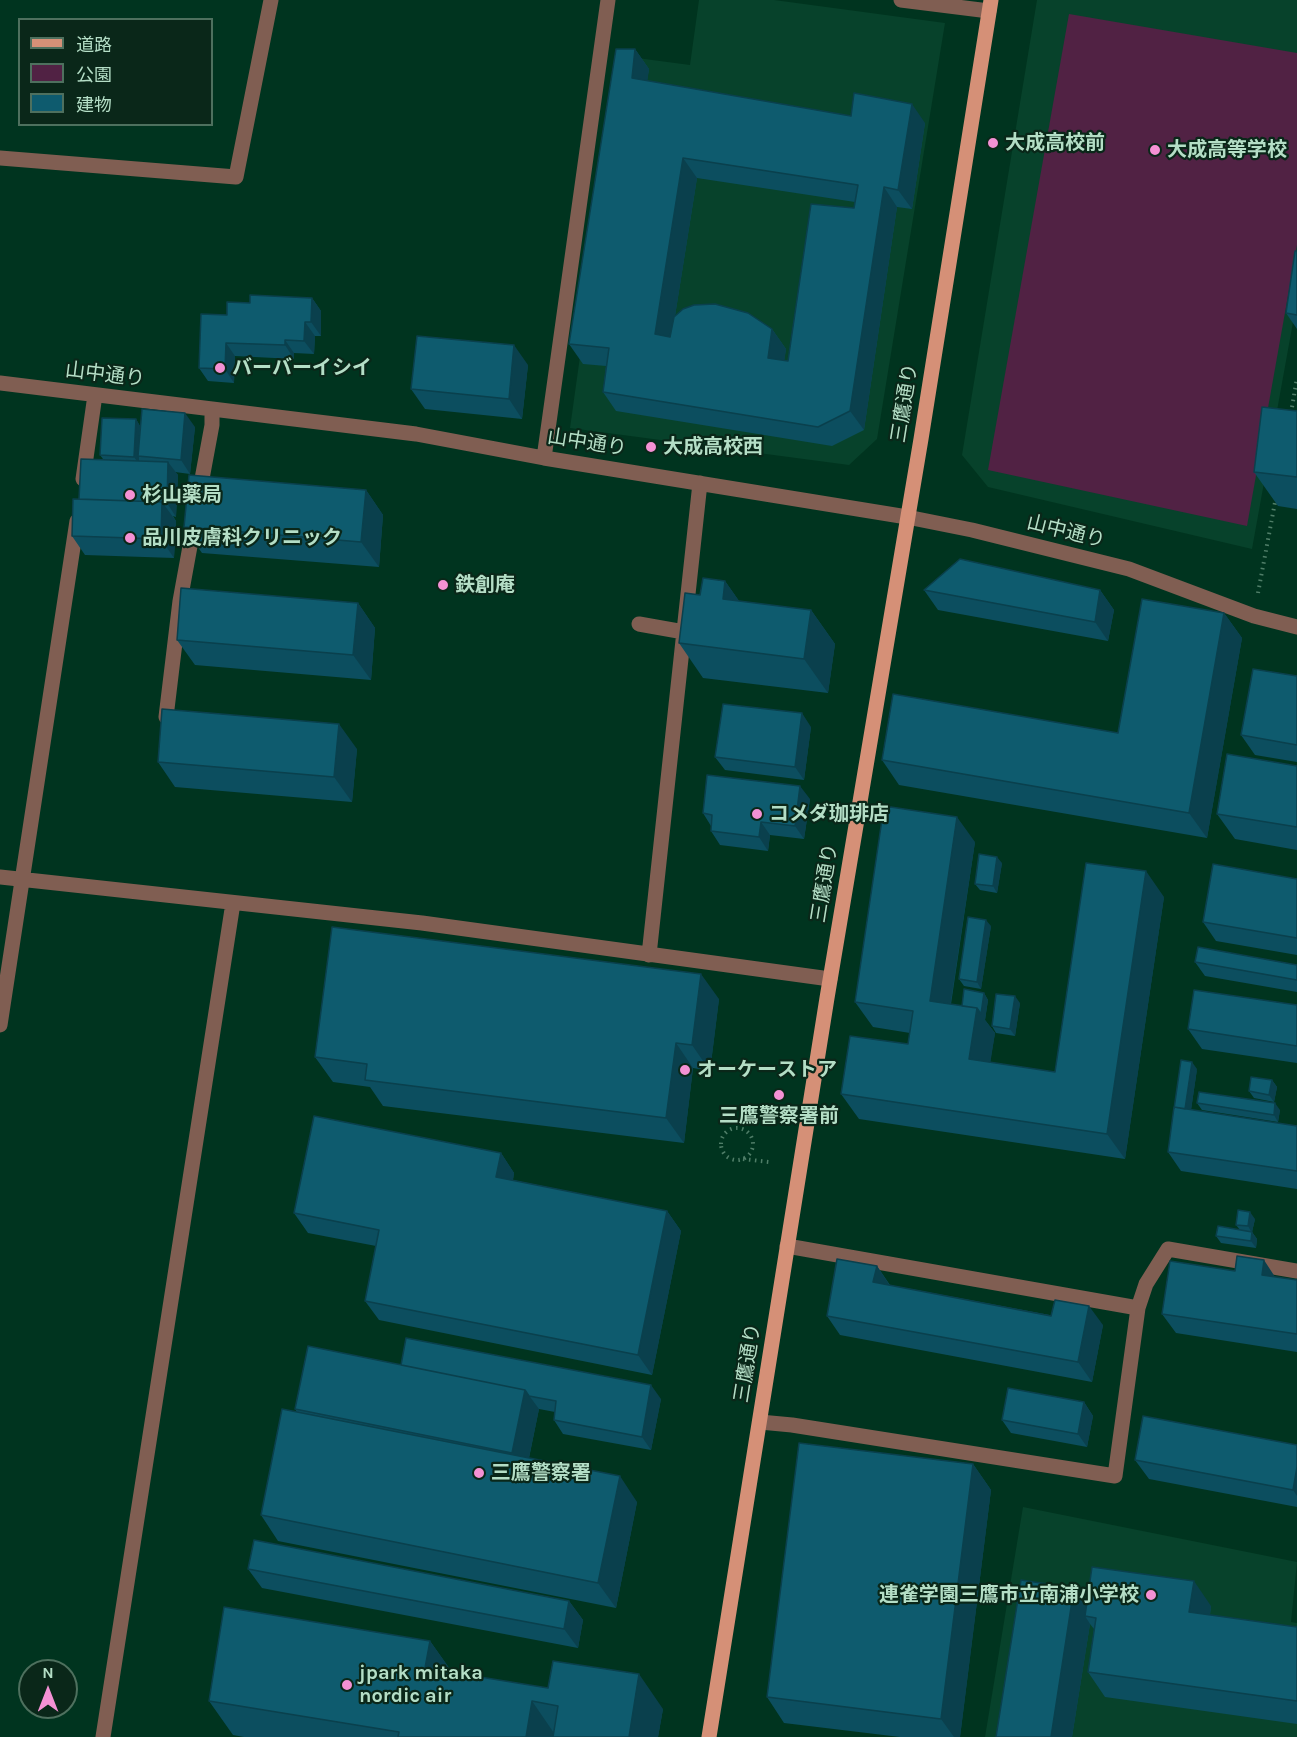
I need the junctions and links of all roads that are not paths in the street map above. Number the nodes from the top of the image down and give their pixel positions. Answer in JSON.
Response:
{"nodes":[{"id":1,"x":271,"y":0,"type":"edge"},
{"id":2,"x":608,"y":0,"type":"edge"},
{"id":3,"x":901,"y":0,"type":"edge"},
{"id":4,"x":990,"y":6,"type":"edge"},
{"id":5,"x":0,"y":158,"type":"edge"},
{"id":6,"x":0,"y":383,"type":"edge"},
{"id":7,"x":95,"y":395,"type":"junction"},
{"id":8,"x":212,"y":410,"type":"junction"},
{"id":9,"x":544,"y":458,"type":"junction"},
{"id":10,"x":700,"y":483,"type":"junction"},
{"id":11,"x":907,"y":517,"type":"junction"},
{"id":12,"x":180,"y":601,"type":"junction"},
{"id":13,"x":199,"y":603,"type":"edge"},
{"id":14,"x":639,"y":624,"type":"dead end"},
{"id":15,"x":1297,"y":627,"type":"edge"},
{"id":16,"x":684,"y":632,"type":"junction"},
{"id":17,"x":188,"y":720,"type":"edge"},
{"id":18,"x":0,"y":877,"type":"edge"},
{"id":19,"x":22,"y":880,"type":"junction"},
{"id":20,"x":233,"y":903,"type":"junction"},
{"id":21,"x":649,"y":955,"type":"junction"},
{"id":22,"x":830,"y":979,"type":"junction"},
{"id":23,"x":0,"y":1025,"type":"edge"},
{"id":24,"x":787,"y":1246,"type":"junction"},
{"id":25,"x":1297,"y":1271,"type":"edge"},
{"id":26,"x":1138,"y":1308,"type":"junction"},
{"id":27,"x":760,"y":1422,"type":"junction"},
{"id":28,"x":102,"y":1737,"type":"edge"},
{"id":29,"x":709,"y":1737,"type":"edge"}],
"edges":[{"from":1,"to":5,"type":"street"},
{"from":2,"to":9,"type":"street"},
{"from":3,"to":4,"type":"street"},
{"from":4,"to":11,"type":"main road","name":"三鷹通り"},
{"from":6,"to":7,"type":"street","name":"山中通り"},
{"from":7,"to":8,"type":"street","name":"山中通り"},
{"from":7,"to":19,"type":"street"},
{"from":8,"to":9,"type":"street","name":"山中通り"},
{"from":8,"to":12,"type":"street"},
{"from":9,"to":10,"type":"street","name":"山中通り"},
{"from":10,"to":11,"type":"street","name":"山中通り"},
{"from":10,"to":16,"type":"street"},
{"from":11,"to":15,"type":"street","name":"山中通り"},
{"from":11,"to":22,"type":"main road","name":"三鷹通り"},
{"from":12,"to":13,"type":"street"},
{"from":12,"to":17,"type":"street"},
{"from":14,"to":16,"type":"street"},
{"from":16,"to":21,"type":"street"},
{"from":18,"to":19,"type":"street"},
{"from":19,"to":20,"type":"street"},
{"from":19,"to":23,"type":"street"},
{"from":20,"to":21,"type":"street"},
{"from":20,"to":28,"type":"street"},
{"from":21,"to":22,"type":"street"},
{"from":22,"to":24,"type":"main road","name":"三鷹通り"},
{"from":24,"to":26,"type":"street"},
{"from":24,"to":27,"type":"main road","name":"三鷹通り"},
{"from":25,"to":26,"type":"street"},
{"from":26,"to":27,"type":"street"},
{"from":27,"to":29,"type":"main road","name":"三鷹通り"}]}
